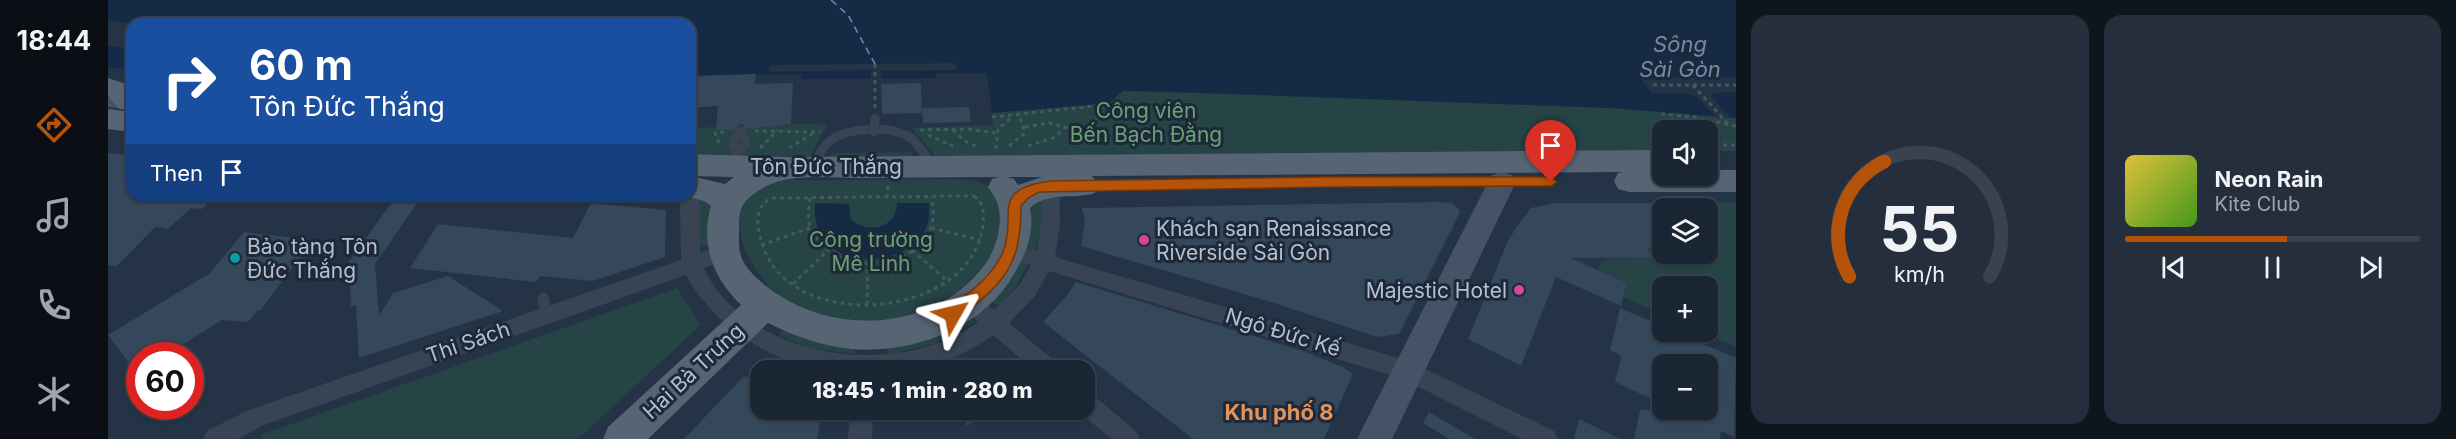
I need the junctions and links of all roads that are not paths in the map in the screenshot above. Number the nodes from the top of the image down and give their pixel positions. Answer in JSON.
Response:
{"nodes":[{"id":1,"x":875,"y":119,"type":"road end"},
{"id":2,"x":742,"y":131,"type":"road end"},
{"id":3,"x":874,"y":132,"type":"junction"},
{"id":4,"x":742,"y":157,"type":"junction"},
{"id":5,"x":958,"y":157,"type":"junction"},
{"id":6,"x":1736,"y":160,"type":"edge"},
{"id":7,"x":796,"y":161,"type":"junction"},
{"id":8,"x":1652,"y":161,"type":"edge"},
{"id":9,"x":1718,"y":161,"type":"edge"},
{"id":10,"x":696,"y":164,"type":"edge"},
{"id":11,"x":1736,"y":181,"type":"edge"},
{"id":12,"x":1502,"y":182,"type":"junction"},
{"id":13,"x":1050,"y":186,"type":"junction"},
{"id":14,"x":696,"y":188,"type":"edge"},
{"id":15,"x":689,"y":201,"type":"edge"},
{"id":16,"x":726,"y":201,"type":"junction"},
{"id":17,"x":1014,"y":205,"type":"junction"},
{"id":18,"x":995,"y":245,"type":"junction"},
{"id":19,"x":724,"y":253,"type":"junction"},
{"id":20,"x":1044,"y":261,"type":"junction"},
{"id":21,"x":692,"y":264,"type":"junction"},
{"id":22,"x":959,"y":292,"type":"junction"},
{"id":23,"x":766,"y":304,"type":"junction"},
{"id":24,"x":996,"y":324,"type":"junction"},
{"id":25,"x":865,"y":344,"type":"edge"},
{"id":26,"x":1037,"y":360,"type":"edge"},
{"id":27,"x":1409,"y":371,"type":"junction"},
{"id":28,"x":1095,"y":410,"type":"edge"},
{"id":29,"x":861,"y":420,"type":"edge"},
{"id":30,"x":215,"y":439,"type":"edge"},
{"id":31,"x":622,"y":439,"type":"edge"},
{"id":32,"x":860,"y":439,"type":"edge"},
{"id":33,"x":1128,"y":439,"type":"edge"},
{"id":34,"x":1374,"y":439,"type":"edge"},
{"id":35,"x":1546,"y":439,"type":"edge"}],
"edges":[{"from":1,"to":3,"type":"lane"},
{"from":2,"to":4,"type":"lane"},
{"from":3,"to":5,"type":"lane"},
{"from":3,"to":7,"type":"lane"},
{"from":4,"to":7,"type":"main road","name":"Tôn Đức Thắng"},
{"from":4,"to":10,"type":"main road","name":"Tôn Đức Thắng"},
{"from":5,"to":7,"type":"main road","name":"Tôn Đức Thắng"},
{"from":5,"to":8,"type":"main road","name":"Tôn Đức Thắng"},
{"from":5,"to":17,"type":"main road"},
{"from":6,"to":9,"type":"main road"},
{"from":7,"to":16,"type":"main road"},
{"from":11,"to":12,"type":"main road"},
{"from":12,"to":13,"type":"main road"},
{"from":12,"to":27,"type":"street"},
{"from":13,"to":17,"type":"main road"},
{"from":13,"to":20,"type":"street"},
{"from":14,"to":16,"type":"main road"},
{"from":15,"to":21,"type":"street"},
{"from":16,"to":19,"type":"main road"},
{"from":17,"to":18,"type":"main road"},
{"from":18,"to":20,"type":"street","name":"Ngô Ðức Kế"},
{"from":18,"to":22,"type":"main road"},
{"from":19,"to":21,"type":"street","name":"Thi Sách"},
{"from":19,"to":23,"type":"main road"},
{"from":20,"to":24,"type":"street"},
{"from":20,"to":27,"type":"street","name":"Ngô Ðức Kế"},
{"from":21,"to":23,"type":"street"},
{"from":21,"to":30,"type":"street","name":"Thi Sách"},
{"from":22,"to":24,"type":"street"},
{"from":22,"to":25,"type":"main road"},
{"from":23,"to":25,"type":"main road"},
{"from":23,"to":31,"type":"main road","name":"Hai Bà Trưng"},
{"from":24,"to":25,"type":"street"},
{"from":24,"to":26,"type":"street"},
{"from":27,"to":34,"type":"street"},
{"from":27,"to":35,"type":"street","name":"Ngô Ðức Kế"},
{"from":28,"to":33,"type":"street"},
{"from":29,"to":32,"type":"street"}]}
